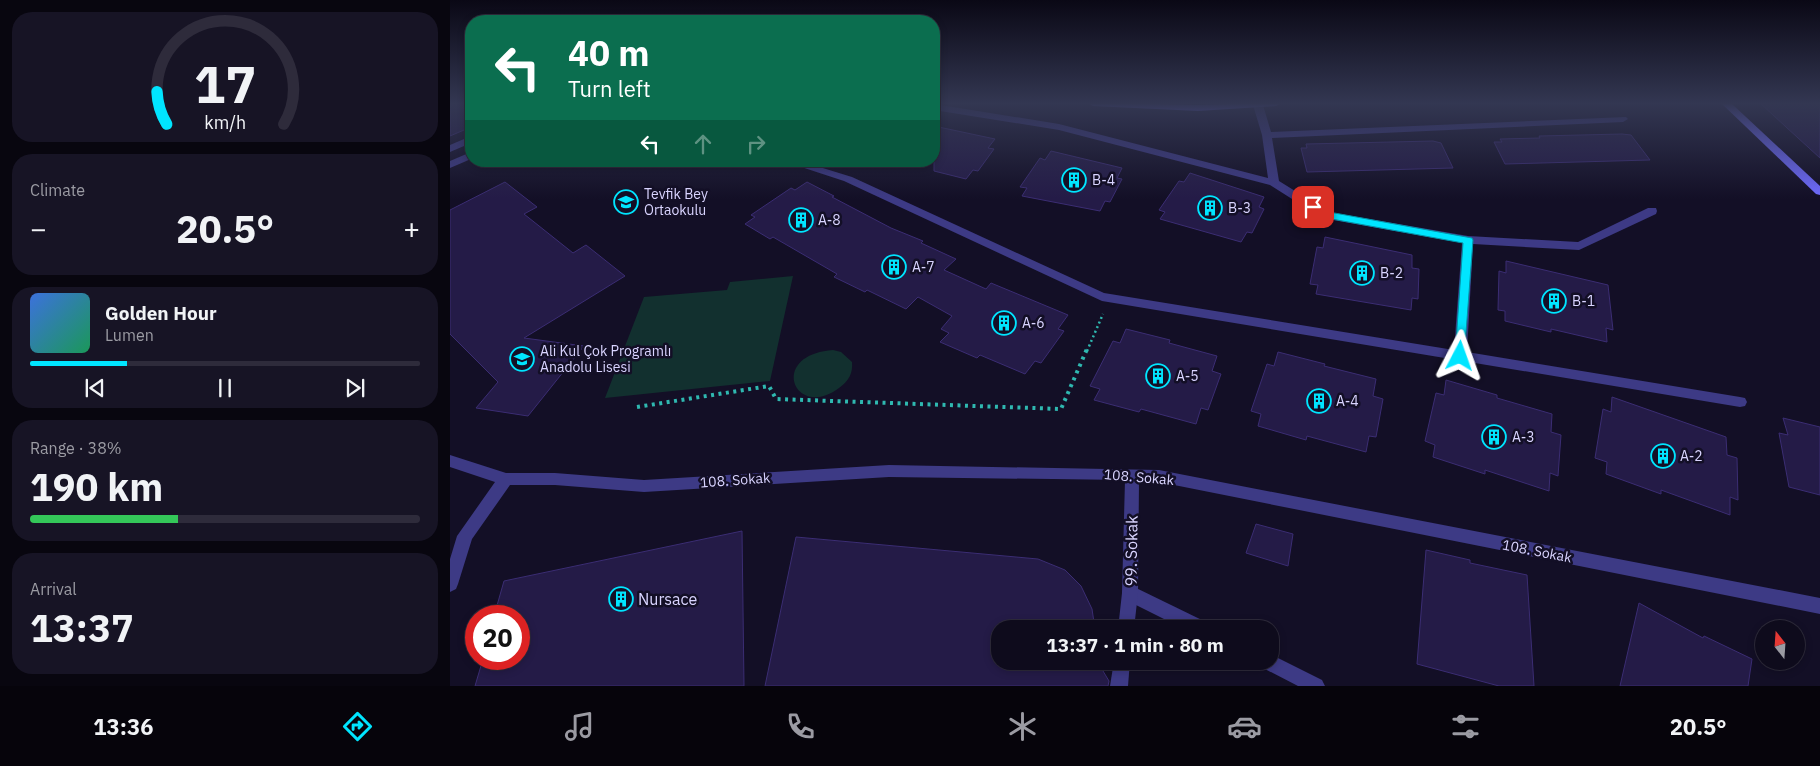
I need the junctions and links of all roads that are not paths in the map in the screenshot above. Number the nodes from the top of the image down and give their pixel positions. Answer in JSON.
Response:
{"nodes":[{"id":1,"x":1090,"y":135,"type":"edge"},
{"id":2,"x":1267,"y":135,"type":"edge"},
{"id":3,"x":1760,"y":135,"type":"edge"},
{"id":4,"x":465,"y":143,"type":"edge"},
{"id":5,"x":450,"y":149,"type":"edge"},
{"id":6,"x":465,"y":158,"type":"edge"},
{"id":7,"x":450,"y":165,"type":"edge"},
{"id":8,"x":808,"y":167,"type":"edge"},
{"id":9,"x":1274,"y":183,"type":"junction"},
{"id":10,"x":1820,"y":192,"type":"edge"},
{"id":11,"x":1652,"y":211,"type":"dead end"},
{"id":12,"x":1468,"y":240,"type":"junction"},
{"id":13,"x":1460,"y":356,"type":"junction"},
{"id":14,"x":1740,"y":402,"type":"dead end"},
{"id":15,"x":450,"y":460,"type":"edge"},
{"id":16,"x":1132,"y":474,"type":"junction"},
{"id":17,"x":506,"y":480,"type":"junction"},
{"id":18,"x":450,"y":584,"type":"edge"},
{"id":19,"x":1130,"y":593,"type":"junction"},
{"id":20,"x":1820,"y":606,"type":"edge"},
{"id":21,"x":1127,"y":620,"type":"edge"},
{"id":22,"x":1184,"y":620,"type":"edge"},
{"id":23,"x":1279,"y":667,"type":"edge"},
{"id":24,"x":1121,"y":670,"type":"edge"},
{"id":25,"x":1119,"y":686,"type":"edge"},
{"id":26,"x":1316,"y":686,"type":"edge"}],
"edges":[{"from":1,"to":9,"type":"street"},
{"from":2,"to":9,"type":"street"},
{"from":3,"to":10,"type":"street"},
{"from":4,"to":5,"type":"street"},
{"from":6,"to":7,"type":"street"},
{"from":8,"to":13,"type":"street"},
{"from":9,"to":12,"type":"street"},
{"from":11,"to":12,"type":"street"},
{"from":12,"to":13,"type":"street"},
{"from":13,"to":14,"type":"street"},
{"from":15,"to":17,"type":"street","name":"108. Sokak"},
{"from":16,"to":17,"type":"street","name":"108. Sokak"},
{"from":16,"to":19,"type":"street","name":"99. Sokak"},
{"from":16,"to":20,"type":"street","name":"108. Sokak"},
{"from":17,"to":18,"type":"street"},
{"from":19,"to":21,"type":"street","name":"99. Sokak"},
{"from":19,"to":22,"type":"street"},
{"from":23,"to":26,"type":"street"},
{"from":24,"to":25,"type":"street"}]}
